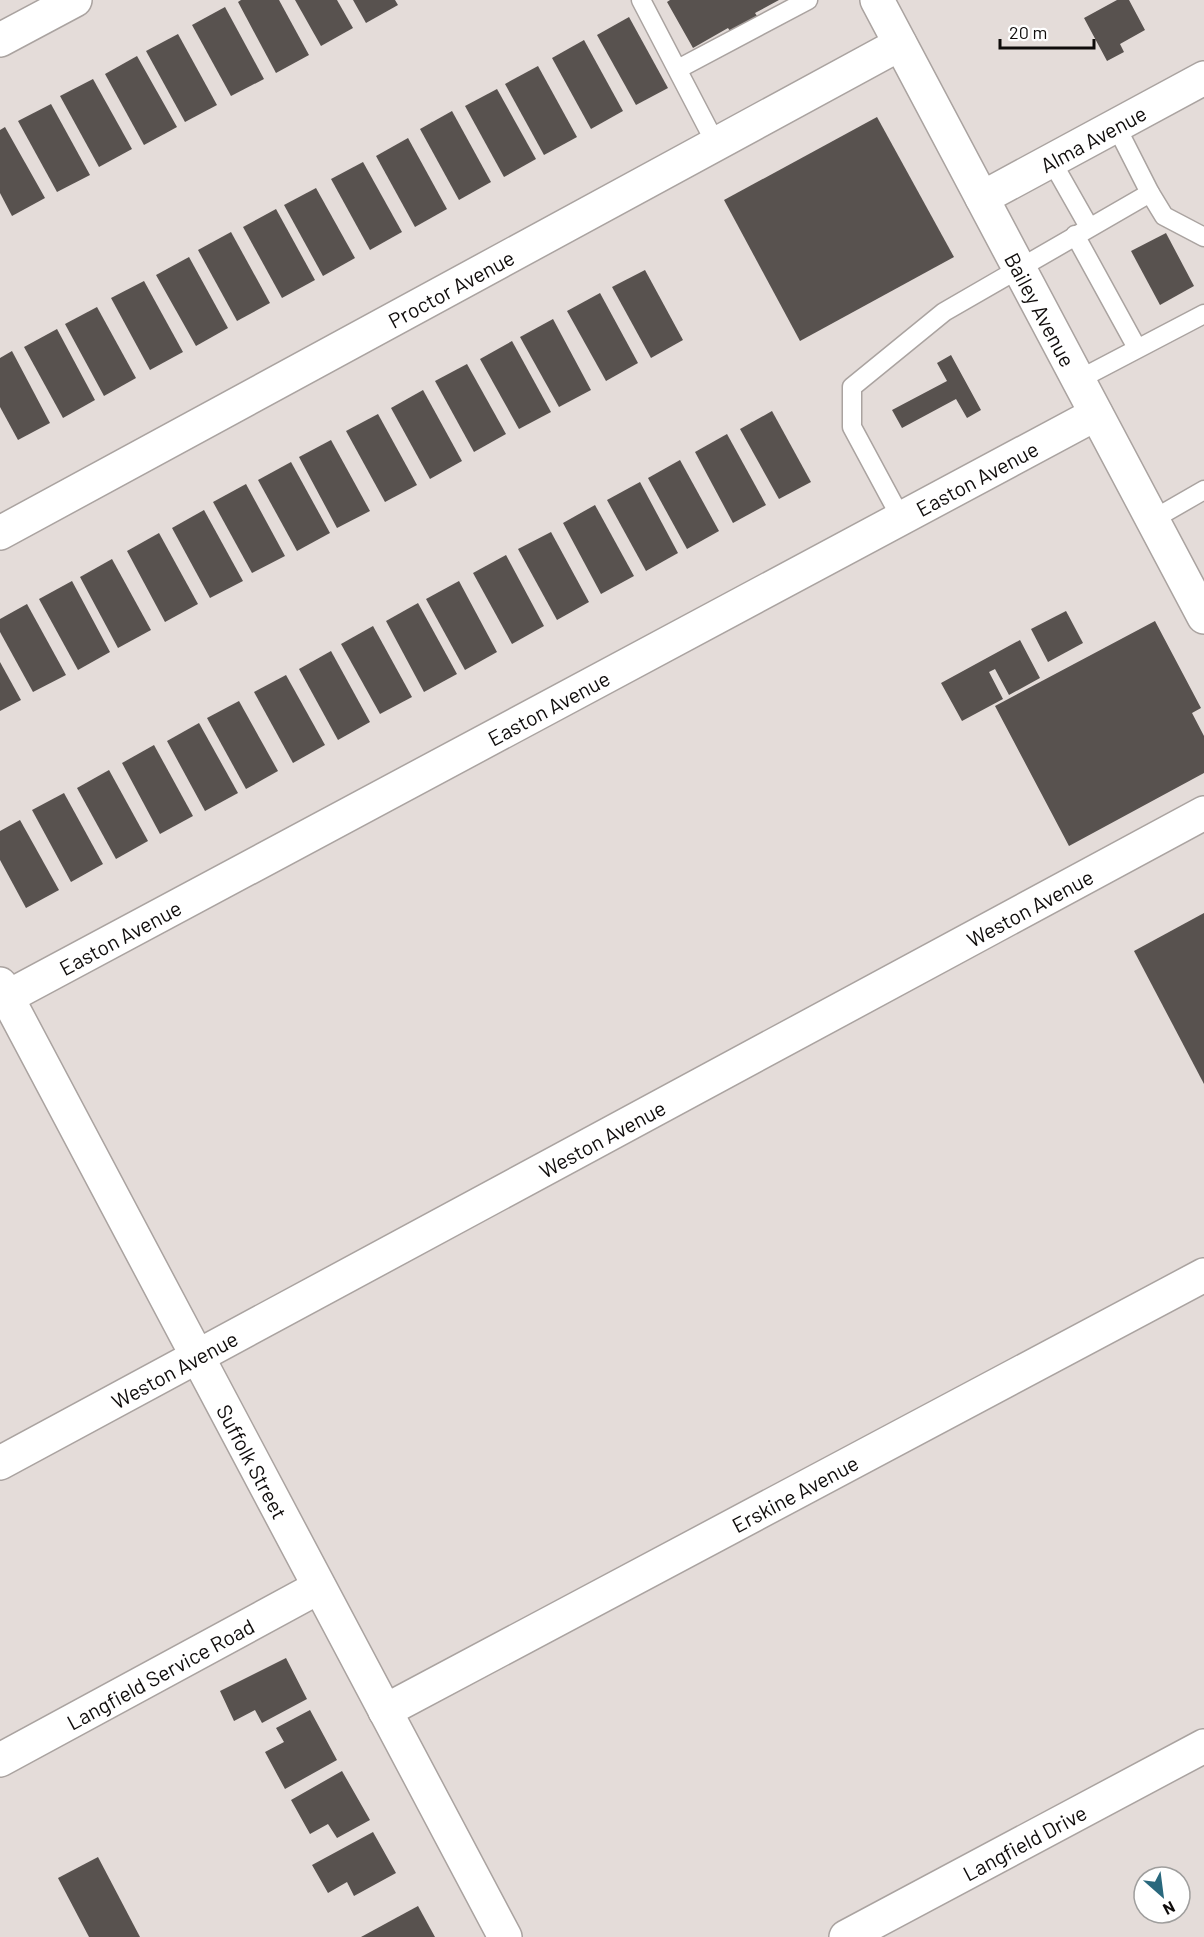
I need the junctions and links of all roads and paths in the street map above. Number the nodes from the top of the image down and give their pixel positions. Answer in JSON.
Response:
{"nodes":[{"id":1,"x":75,"y":0,"type":"edge"},
{"id":2,"x":641,"y":0,"type":"edge"},
{"id":3,"x":808,"y":0,"type":"edge"},
{"id":4,"x":878,"y":0,"type":"edge"},
{"id":5,"x":0,"y":40,"type":"edge"},
{"id":6,"x":900,"y":44,"type":"junction"},
{"id":7,"x":678,"y":69,"type":"junction"},
{"id":8,"x":1204,"y":78,"type":"edge"},
{"id":9,"x":1116,"y":126,"type":"junction"},
{"id":10,"x":716,"y":144,"type":"junction"},
{"id":11,"x":1052,"y":160,"type":"junction"},
{"id":12,"x":1150,"y":193,"type":"junction"},
{"id":13,"x":982,"y":198,"type":"junction"},
{"id":14,"x":1082,"y":231,"type":"junction"},
{"id":15,"x":1204,"y":237,"type":"edge"},
{"id":16,"x":1019,"y":268,"type":"junction"},
{"id":17,"x":1204,"y":314,"type":"edge"},
{"id":18,"x":1137,"y":348,"type":"junction"},
{"id":19,"x":1078,"y":380,"type":"junction"},
{"id":20,"x":1096,"y":414,"type":"junction"},
{"id":21,"x":1204,"y":490,"type":"edge"},
{"id":22,"x":901,"y":518,"type":"junction"},
{"id":23,"x":1152,"y":520,"type":"junction"},
{"id":24,"x":0,"y":533,"type":"edge"},
{"id":25,"x":1200,"y":600,"type":"edge"},
{"id":26,"x":1204,"y":813,"type":"edge"},
{"id":27,"x":2,"y":994,"type":"edge"},
{"id":28,"x":1204,"y":1275,"type":"edge"},
{"id":29,"x":197,"y":1358,"type":"junction"},
{"id":30,"x":0,"y":1463,"type":"edge"},
{"id":31,"x":319,"y":1587,"type":"junction"},
{"id":32,"x":385,"y":1711,"type":"junction"},
{"id":33,"x":1204,"y":1746,"type":"edge"},
{"id":34,"x":0,"y":1760,"type":"edge"},
{"id":35,"x":505,"y":1937,"type":"edge"},
{"id":36,"x":846,"y":1937,"type":"edge"}],
"edges":[{"from":1,"to":5,"type":"street"},
{"from":2,"to":7,"type":"lane"},
{"from":3,"to":7,"type":"lane"},
{"from":4,"to":6,"type":"street","name":"Bailey Avenue"},
{"from":6,"to":10,"type":"street","name":"Proctor Avenue"},
{"from":6,"to":13,"type":"street","name":"Bailey Avenue"},
{"from":7,"to":10,"type":"lane"},
{"from":8,"to":9,"type":"street","name":"Alma Avenue"},
{"from":9,"to":11,"type":"street","name":"Alma Avenue"},
{"from":9,"to":12,"type":"lane"},
{"from":10,"to":24,"type":"street","name":"Proctor Avenue"},
{"from":11,"to":13,"type":"street","name":"Alma Avenue"},
{"from":11,"to":14,"type":"lane"},
{"from":12,"to":14,"type":"lane"},
{"from":12,"to":15,"type":"lane"},
{"from":13,"to":16,"type":"street","name":"Bailey Avenue"},
{"from":14,"to":16,"type":"lane"},
{"from":14,"to":18,"type":"lane"},
{"from":16,"to":19,"type":"street","name":"Bailey Avenue"},
{"from":16,"to":22,"type":"lane"},
{"from":17,"to":18,"type":"lane"},
{"from":18,"to":19,"type":"lane"},
{"from":19,"to":20,"type":"street","name":"Bailey Avenue"},
{"from":20,"to":22,"type":"street","name":"Easton Avenue"},
{"from":20,"to":23,"type":"street","name":"Bailey Avenue"},
{"from":21,"to":23,"type":"lane"},
{"from":22,"to":27,"type":"street","name":"Easton Avenue"},
{"from":23,"to":25,"type":"street","name":"Bailey Avenue"},
{"from":26,"to":29,"type":"street","name":"Weston Avenue"},
{"from":27,"to":29,"type":"street","name":"Suffolk Street"},
{"from":28,"to":32,"type":"street","name":"Erskine Avenue"},
{"from":29,"to":30,"type":"street","name":"Weston Avenue"},
{"from":29,"to":31,"type":"street","name":"Suffolk Street"},
{"from":31,"to":32,"type":"street","name":"Suffolk Street"},
{"from":31,"to":34,"type":"street","name":"Langfield Service Road"},
{"from":32,"to":35,"type":"street","name":"Suffolk Street"},
{"from":33,"to":36,"type":"street","name":"Langfield Drive"}]}
